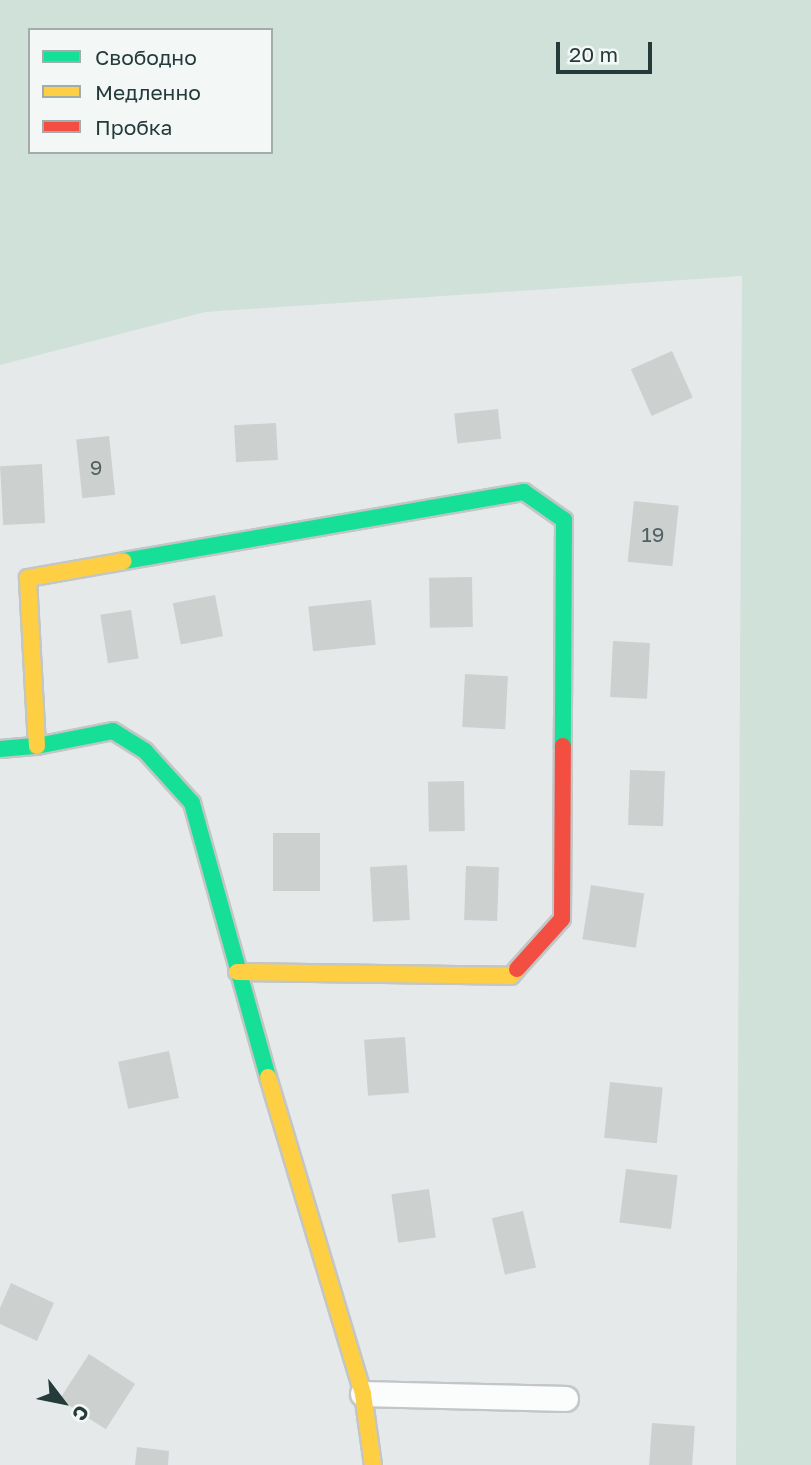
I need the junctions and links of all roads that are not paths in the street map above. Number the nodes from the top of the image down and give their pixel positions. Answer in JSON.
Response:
{"nodes":[{"id":1,"x":37,"y":747,"type":"junction"},
{"id":2,"x":0,"y":749,"type":"edge"},
{"id":3,"x":237,"y":972,"type":"junction"},
{"id":4,"x":363,"y":1394,"type":"junction"},
{"id":5,"x":566,"y":1399,"type":"dead end"},
{"id":6,"x":373,"y":1465,"type":"edge"}],
"edges":[{"from":1,"to":2,"type":"street"},
{"from":1,"to":3,"type":"street"},
{"from":1,"to":3,"type":"street"},
{"from":3,"to":4,"type":"street"},
{"from":4,"to":5,"type":"street"},
{"from":4,"to":6,"type":"street"}]}
